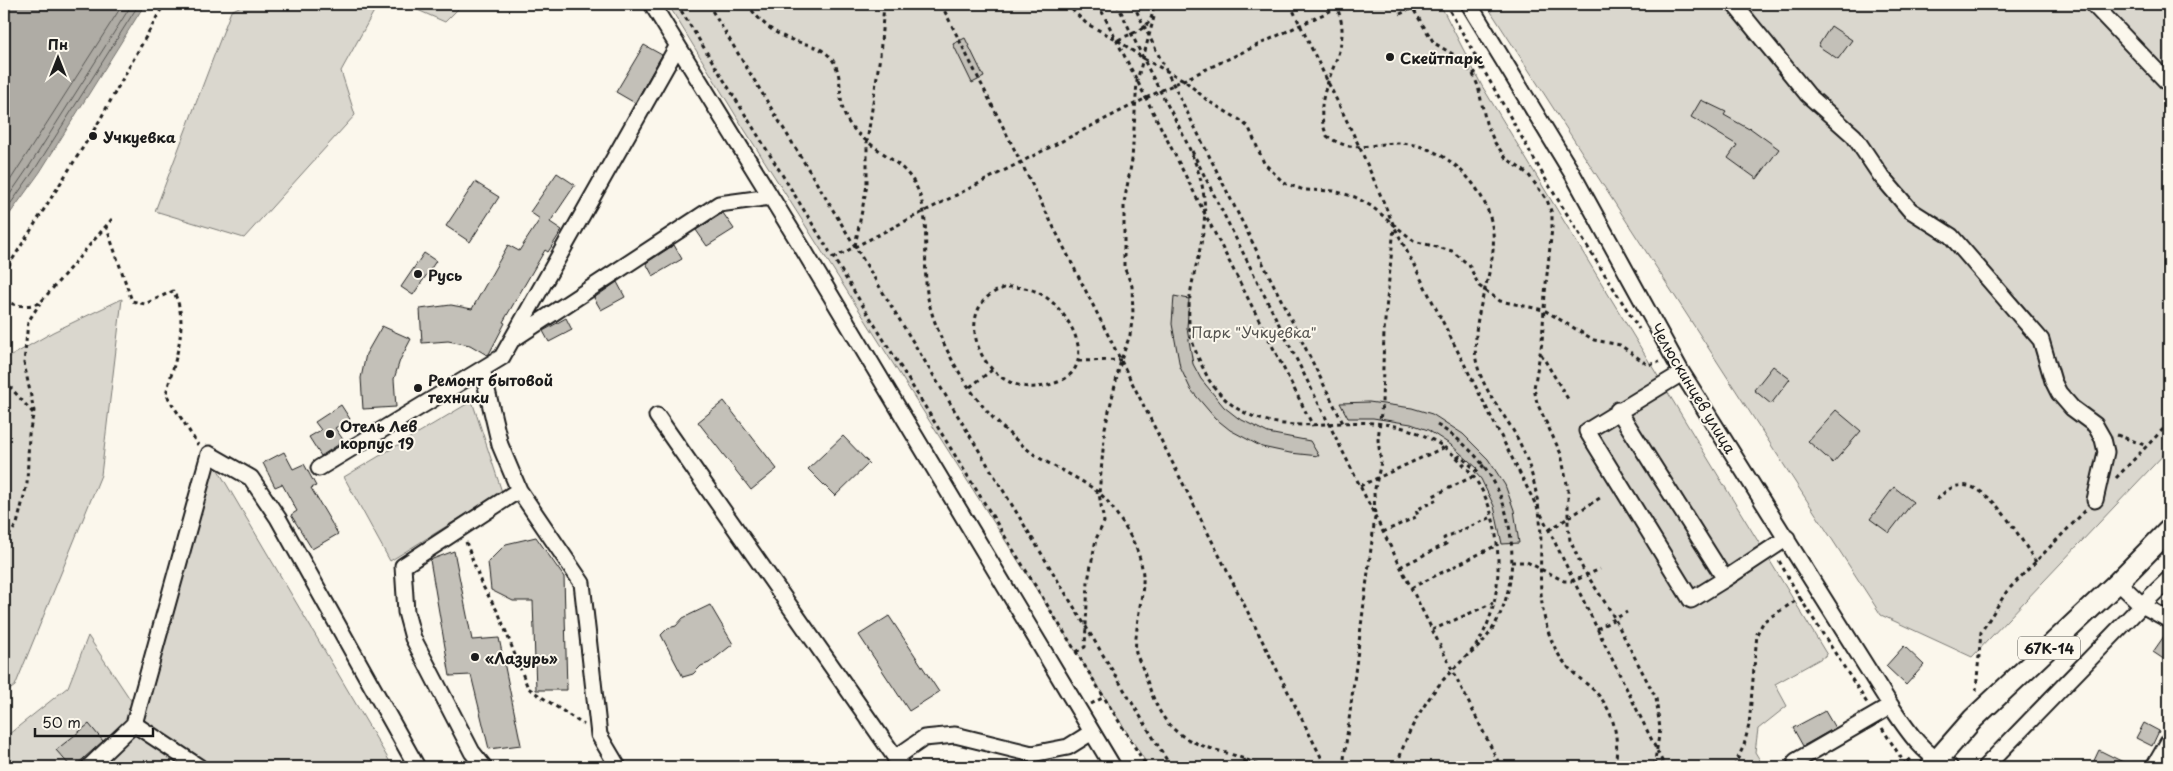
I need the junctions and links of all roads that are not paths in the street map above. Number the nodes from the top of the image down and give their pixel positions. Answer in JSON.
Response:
{"nodes":[{"id":1,"x":652,"y":4,"type":"edge"},
{"id":2,"x":1469,"y":4,"type":"edge"},
{"id":3,"x":1734,"y":4,"type":"edge"},
{"id":4,"x":2093,"y":4,"type":"edge"},
{"id":5,"x":677,"y":47,"type":"junction"},
{"id":6,"x":2169,"y":84,"type":"edge"},
{"id":7,"x":770,"y":197,"type":"junction"},
{"id":8,"x":513,"y":339,"type":"junction"},
{"id":9,"x":482,"y":369,"type":"junction"},
{"id":10,"x":1682,"y":373,"type":"junction"},
{"id":11,"x":1618,"y":410,"type":"junction"},
{"id":12,"x":657,"y":416,"type":"dead end"},
{"id":13,"x":319,"y":468,"type":"dead end"},
{"id":14,"x":519,"y":490,"type":"junction"},
{"id":15,"x":2094,"y":500,"type":"road end"},
{"id":16,"x":2169,"y":530,"type":"edge"},
{"id":17,"x":1787,"y":538,"type":"junction"},
{"id":18,"x":1725,"y":579,"type":"junction"},
{"id":19,"x":2169,"y":579,"type":"edge"},
{"id":20,"x":2118,"y":582,"type":"junction"},
{"id":21,"x":2142,"y":604,"type":"junction"},
{"id":22,"x":2169,"y":620,"type":"edge"},
{"id":23,"x":1891,"y":706,"type":"junction"},
{"id":24,"x":134,"y":724,"type":"junction"},
{"id":25,"x":1092,"y":732,"type":"junction"},
{"id":26,"x":2169,"y":741,"type":"edge"},
{"id":27,"x":898,"y":762,"type":"edge"},
{"id":28,"x":1939,"y":765,"type":"edge"},
{"id":29,"x":89,"y":767,"type":"edge"},
{"id":30,"x":199,"y":767,"type":"edge"},
{"id":31,"x":416,"y":767,"type":"edge"},
{"id":32,"x":484,"y":767,"type":"edge"},
{"id":33,"x":618,"y":767,"type":"edge"},
{"id":34,"x":1114,"y":767,"type":"edge"},
{"id":35,"x":1799,"y":767,"type":"edge"},
{"id":36,"x":1985,"y":767,"type":"edge"},
{"id":37,"x":2154,"y":767,"type":"edge"}],
"edges":[{"from":1,"to":5,"type":"street"},
{"from":2,"to":10,"type":"street","name":"Челюскинцев улица"},
{"from":3,"to":15,"type":"street"},
{"from":4,"to":6,"type":"street"},
{"from":5,"to":7,"type":"street"},
{"from":5,"to":8,"type":"street"},
{"from":7,"to":8,"type":"street"},
{"from":7,"to":25,"type":"street"},
{"from":8,"to":9,"type":"street"},
{"from":9,"to":13,"type":"street"},
{"from":9,"to":14,"type":"street"},
{"from":10,"to":11,"type":"street"},
{"from":10,"to":17,"type":"street","name":"Челюскинцев улица"},
{"from":11,"to":18,"type":"street"},
{"from":11,"to":18,"type":"street"},
{"from":12,"to":27,"type":"street"},
{"from":14,"to":32,"type":"street"},
{"from":14,"to":33,"type":"street"},
{"from":16,"to":20,"type":"main road","name":"Челюскинцев улица","number":"67К-14"},
{"from":17,"to":18,"type":"street"},
{"from":17,"to":23,"type":"street","name":"Челюскинцев улица"},
{"from":19,"to":21,"type":"street"},
{"from":20,"to":21,"type":"street"},
{"from":20,"to":28,"type":"main road","name":"Челюскинцев улица","number":"67К-14"},
{"from":21,"to":22,"type":"street"},
{"from":21,"to":36,"type":"street"},
{"from":23,"to":28,"type":"street","name":"Челюскинцев улица"},
{"from":23,"to":35,"type":"street"},
{"from":24,"to":29,"type":"street"},
{"from":24,"to":30,"type":"street"},
{"from":24,"to":31,"type":"street"},
{"from":25,"to":27,"type":"street"},
{"from":25,"to":34,"type":"street"},
{"from":26,"to":37,"type":"street"}]}
